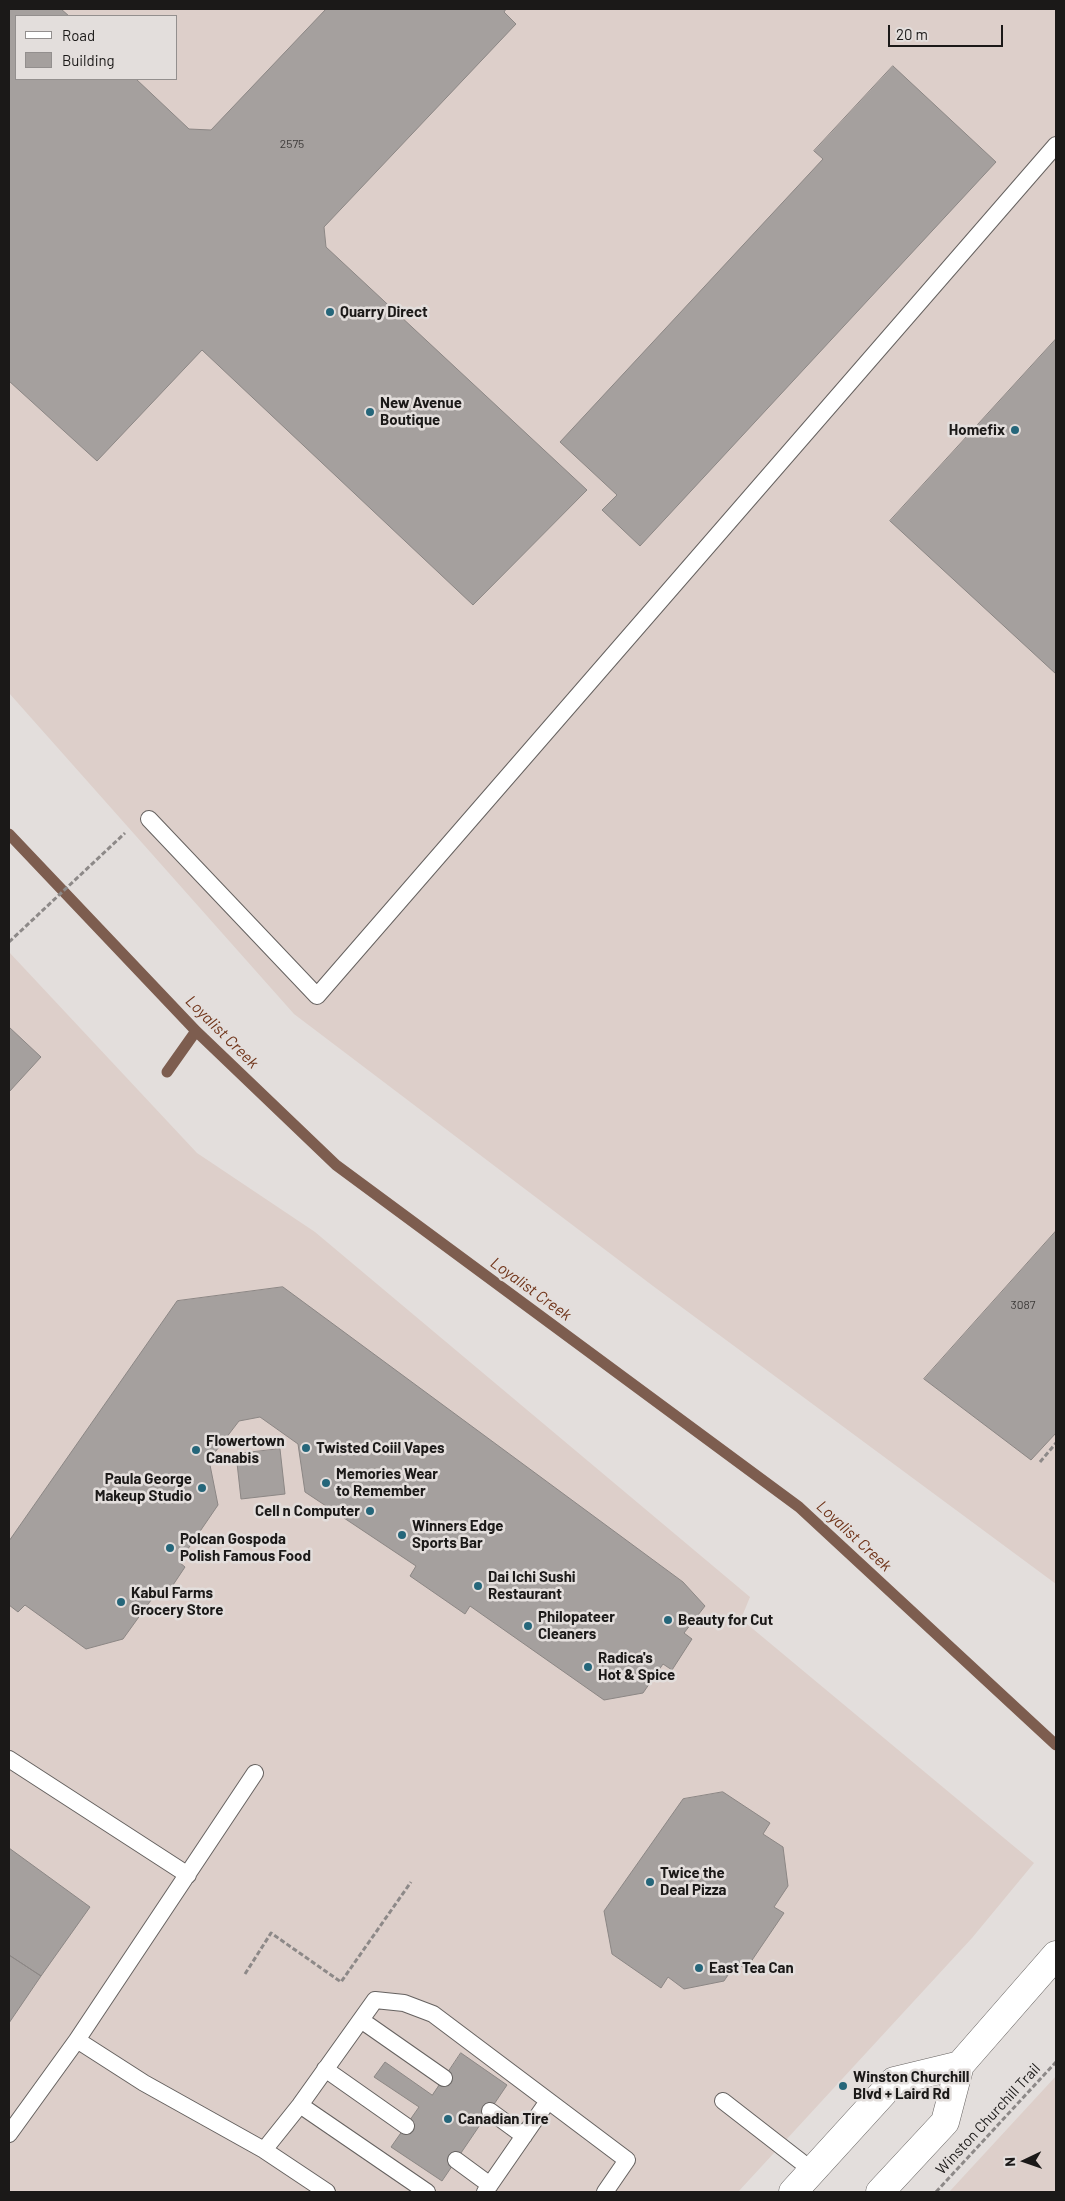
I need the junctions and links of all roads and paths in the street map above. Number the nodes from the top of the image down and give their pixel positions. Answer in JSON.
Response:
{"nodes":[{"id":1,"x":1056,"y":145,"type":"edge"},
{"id":2,"x":149,"y":819,"type":"dead end"},
{"id":3,"x":125,"y":833,"type":"dead end"},
{"id":4,"x":10,"y":941,"type":"edge"},
{"id":5,"x":1056,"y":1444,"type":"edge"},
{"id":6,"x":1040,"y":1462,"type":"dead end"},
{"id":7,"x":9,"y":1760,"type":"edge"},
{"id":8,"x":255,"y":1773,"type":"dead end"},
{"id":9,"x":188,"y":1874,"type":"junction"},
{"id":10,"x":412,"y":1882,"type":"dead end"},
{"id":11,"x":1056,"y":1955,"type":"edge"},
{"id":12,"x":245,"y":1974,"type":"dead end"},
{"id":13,"x":361,"y":2020,"type":"junction"},
{"id":14,"x":77,"y":2040,"type":"junction"},
{"id":15,"x":1056,"y":2062,"type":"edge"},
{"id":16,"x":960,"y":2065,"type":"junction"},
{"id":17,"x":325,"y":2069,"type":"junction"},
{"id":18,"x":444,"y":2078,"type":"dead end"},
{"id":19,"x":548,"y":2101,"type":"junction"},
{"id":20,"x":723,"y":2101,"type":"dead end"},
{"id":21,"x":300,"y":2105,"type":"junction"},
{"id":22,"x":490,"y":2111,"type":"dead end"},
{"id":23,"x":406,"y":2126,"type":"dead end"},
{"id":24,"x":9,"y":2134,"type":"edge"},
{"id":25,"x":524,"y":2136,"type":"junction"},
{"id":26,"x":264,"y":2150,"type":"junction"},
{"id":27,"x":456,"y":2160,"type":"dead end"},
{"id":28,"x":812,"y":2171,"type":"junction"},
{"id":29,"x":487,"y":2189,"type":"edge"},
{"id":30,"x":327,"y":2192,"type":"edge"},
{"id":31,"x":427,"y":2192,"type":"edge"},
{"id":32,"x":605,"y":2192,"type":"edge"},
{"id":33,"x":793,"y":2192,"type":"edge"},
{"id":34,"x":880,"y":2192,"type":"edge"},
{"id":35,"x":936,"y":2192,"type":"edge"}],
"edges":[{"from":1,"to":2,"type":"lane"},
{"from":3,"to":4,"type":"path"},
{"from":5,"to":6,"type":"path"},
{"from":7,"to":9,"type":"lane"},
{"from":8,"to":9,"type":"lane"},
{"from":9,"to":14,"type":"lane"},
{"from":10,"to":12,"type":"path"},
{"from":11,"to":16,"type":"main road"},
{"from":13,"to":17,"type":"lane"},
{"from":13,"to":18,"type":"lane"},
{"from":13,"to":19,"type":"lane"},
{"from":14,"to":24,"type":"lane"},
{"from":14,"to":26,"type":"lane"},
{"from":15,"to":35,"type":"path","name":"Winston Churchill Trail"},
{"from":16,"to":28,"type":"main road"},
{"from":16,"to":34,"type":"main road"},
{"from":17,"to":21,"type":"lane"},
{"from":17,"to":23,"type":"lane"},
{"from":19,"to":25,"type":"lane"},
{"from":19,"to":32,"type":"lane"},
{"from":20,"to":28,"type":"lane"},
{"from":21,"to":26,"type":"lane"},
{"from":21,"to":31,"type":"lane"},
{"from":22,"to":25,"type":"lane"},
{"from":25,"to":29,"type":"lane"},
{"from":26,"to":30,"type":"lane"},
{"from":27,"to":29,"type":"lane"},
{"from":28,"to":33,"type":"main road"}]}
